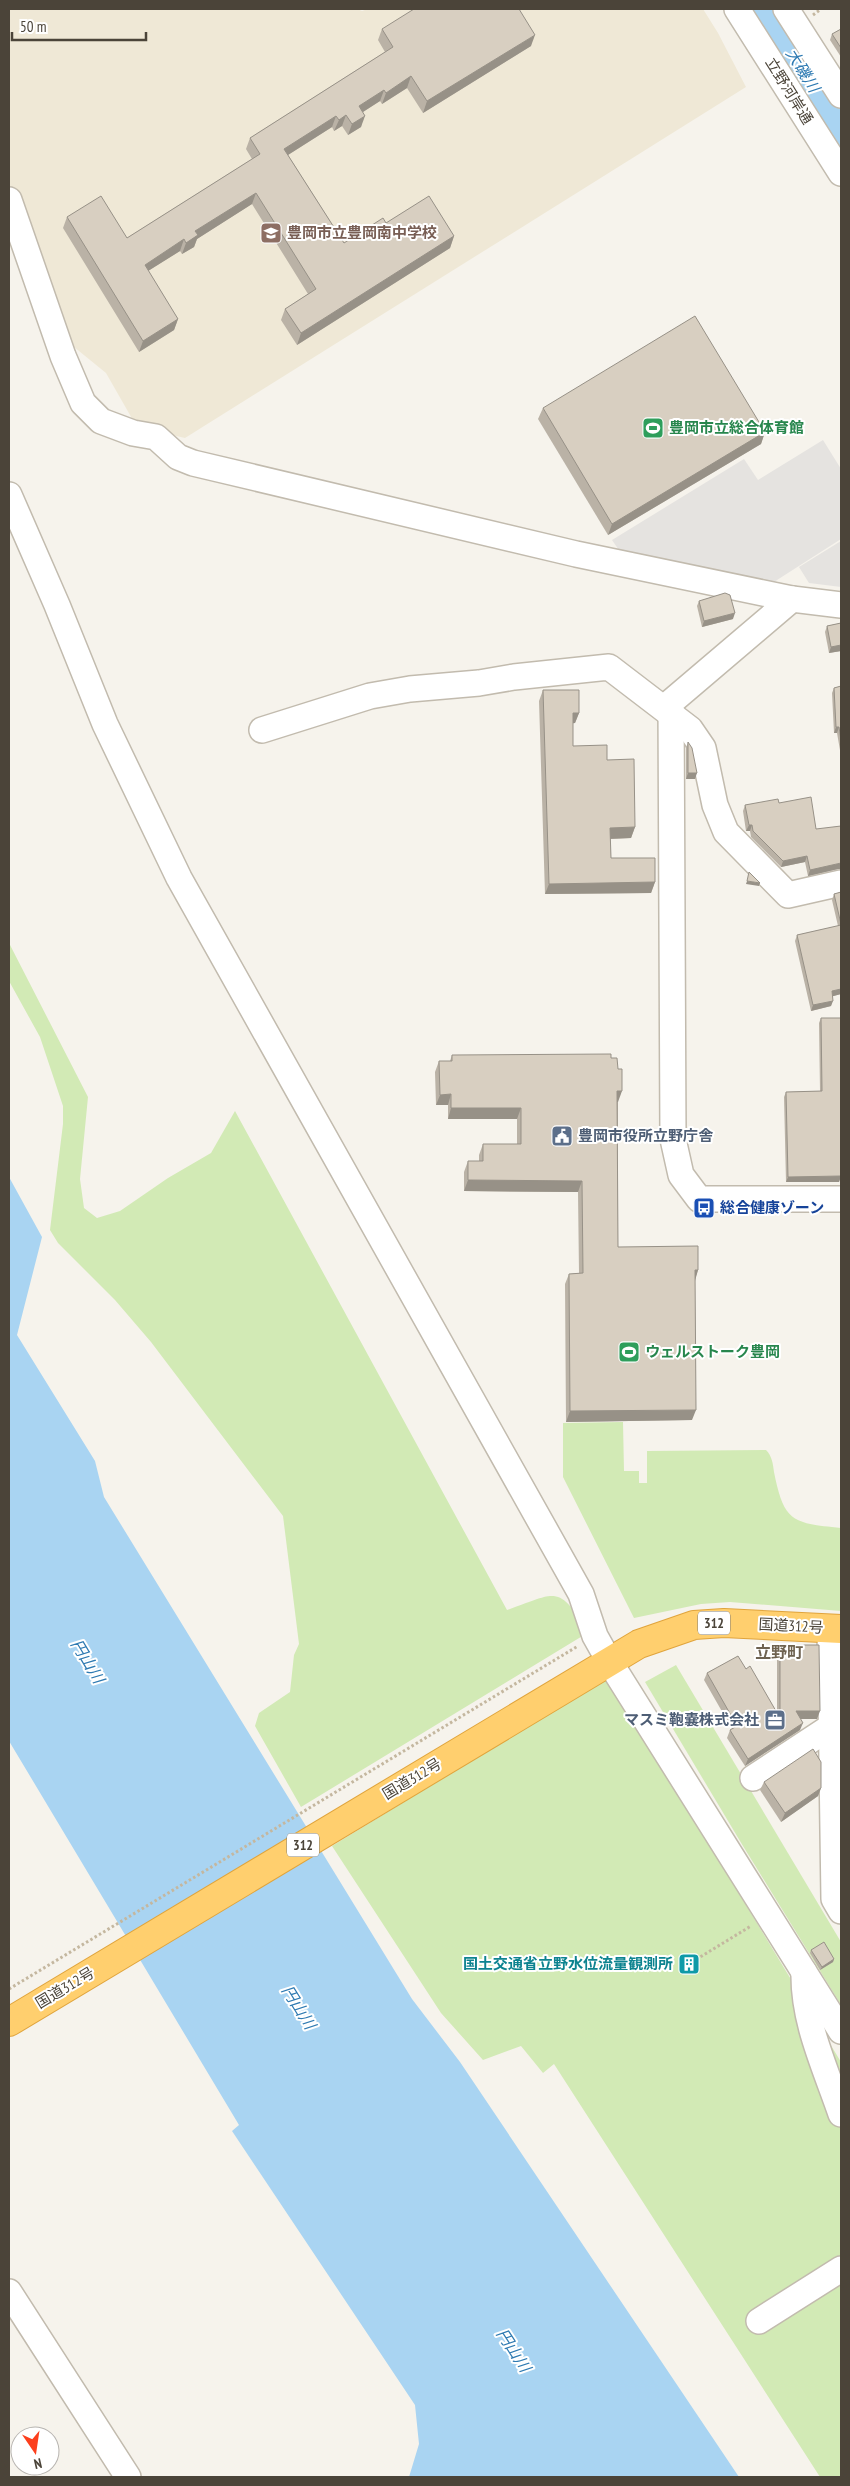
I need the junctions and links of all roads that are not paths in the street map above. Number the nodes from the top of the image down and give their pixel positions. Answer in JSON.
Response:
{"nodes":[{"id":1,"x":737,"y":9,"type":"edge"},
{"id":2,"x":786,"y":9,"type":"edge"},
{"id":3,"x":841,"y":95,"type":"edge"},
{"id":4,"x":841,"y":173,"type":"edge"},
{"id":5,"x":9,"y":200,"type":"edge"},
{"id":6,"x":9,"y":494,"type":"edge"},
{"id":7,"x":792,"y":599,"type":"junction"},
{"id":8,"x":841,"y":605,"type":"edge"},
{"id":9,"x":671,"y":712,"type":"junction"},
{"id":10,"x":262,"y":730,"type":"dead end"},
{"id":11,"x":841,"y":883,"type":"edge"},
{"id":12,"x":841,"y":1199,"type":"edge"},
{"id":13,"x":836,"y":1628,"type":"edge"},
{"id":14,"x":603,"y":1664,"type":"junction"},
{"id":15,"x":832,"y":1726,"type":"junction"},
{"id":16,"x":753,"y":1778,"type":"dead end"},
{"id":17,"x":837,"y":1795,"type":"edge"},
{"id":18,"x":841,"y":1911,"type":"edge"},
{"id":19,"x":804,"y":1972,"type":"junction"},
{"id":20,"x":9,"y":2022,"type":"edge"},
{"id":21,"x":841,"y":2031,"type":"edge"},
{"id":22,"x":841,"y":2114,"type":"edge"},
{"id":23,"x":841,"y":2269,"type":"edge"},
{"id":24,"x":9,"y":2292,"type":"edge"},
{"id":25,"x":759,"y":2321,"type":"dead end"},
{"id":26,"x":128,"y":2477,"type":"edge"}],
"edges":[{"from":1,"to":4,"type":"street","name":"立野河岸通"},
{"from":2,"to":3,"type":"street"},
{"from":5,"to":7,"type":"street"},
{"from":6,"to":14,"type":"street"},
{"from":7,"to":8,"type":"street"},
{"from":7,"to":9,"type":"street"},
{"from":9,"to":10,"type":"street"},
{"from":9,"to":11,"type":"street"},
{"from":9,"to":12,"type":"street"},
{"from":13,"to":14,"type":"highway","name":"国道312号","number":"312"},
{"from":13,"to":15,"type":"street"},
{"from":14,"to":19,"type":"street"},
{"from":14,"to":20,"type":"highway","name":"国道312号","number":"312"},
{"from":15,"to":16,"type":"street"},
{"from":15,"to":17,"type":"street"},
{"from":17,"to":18,"type":"street"},
{"from":19,"to":21,"type":"street"},
{"from":19,"to":22,"type":"street"},
{"from":23,"to":25,"type":"street"},
{"from":24,"to":26,"type":"street"}]}
